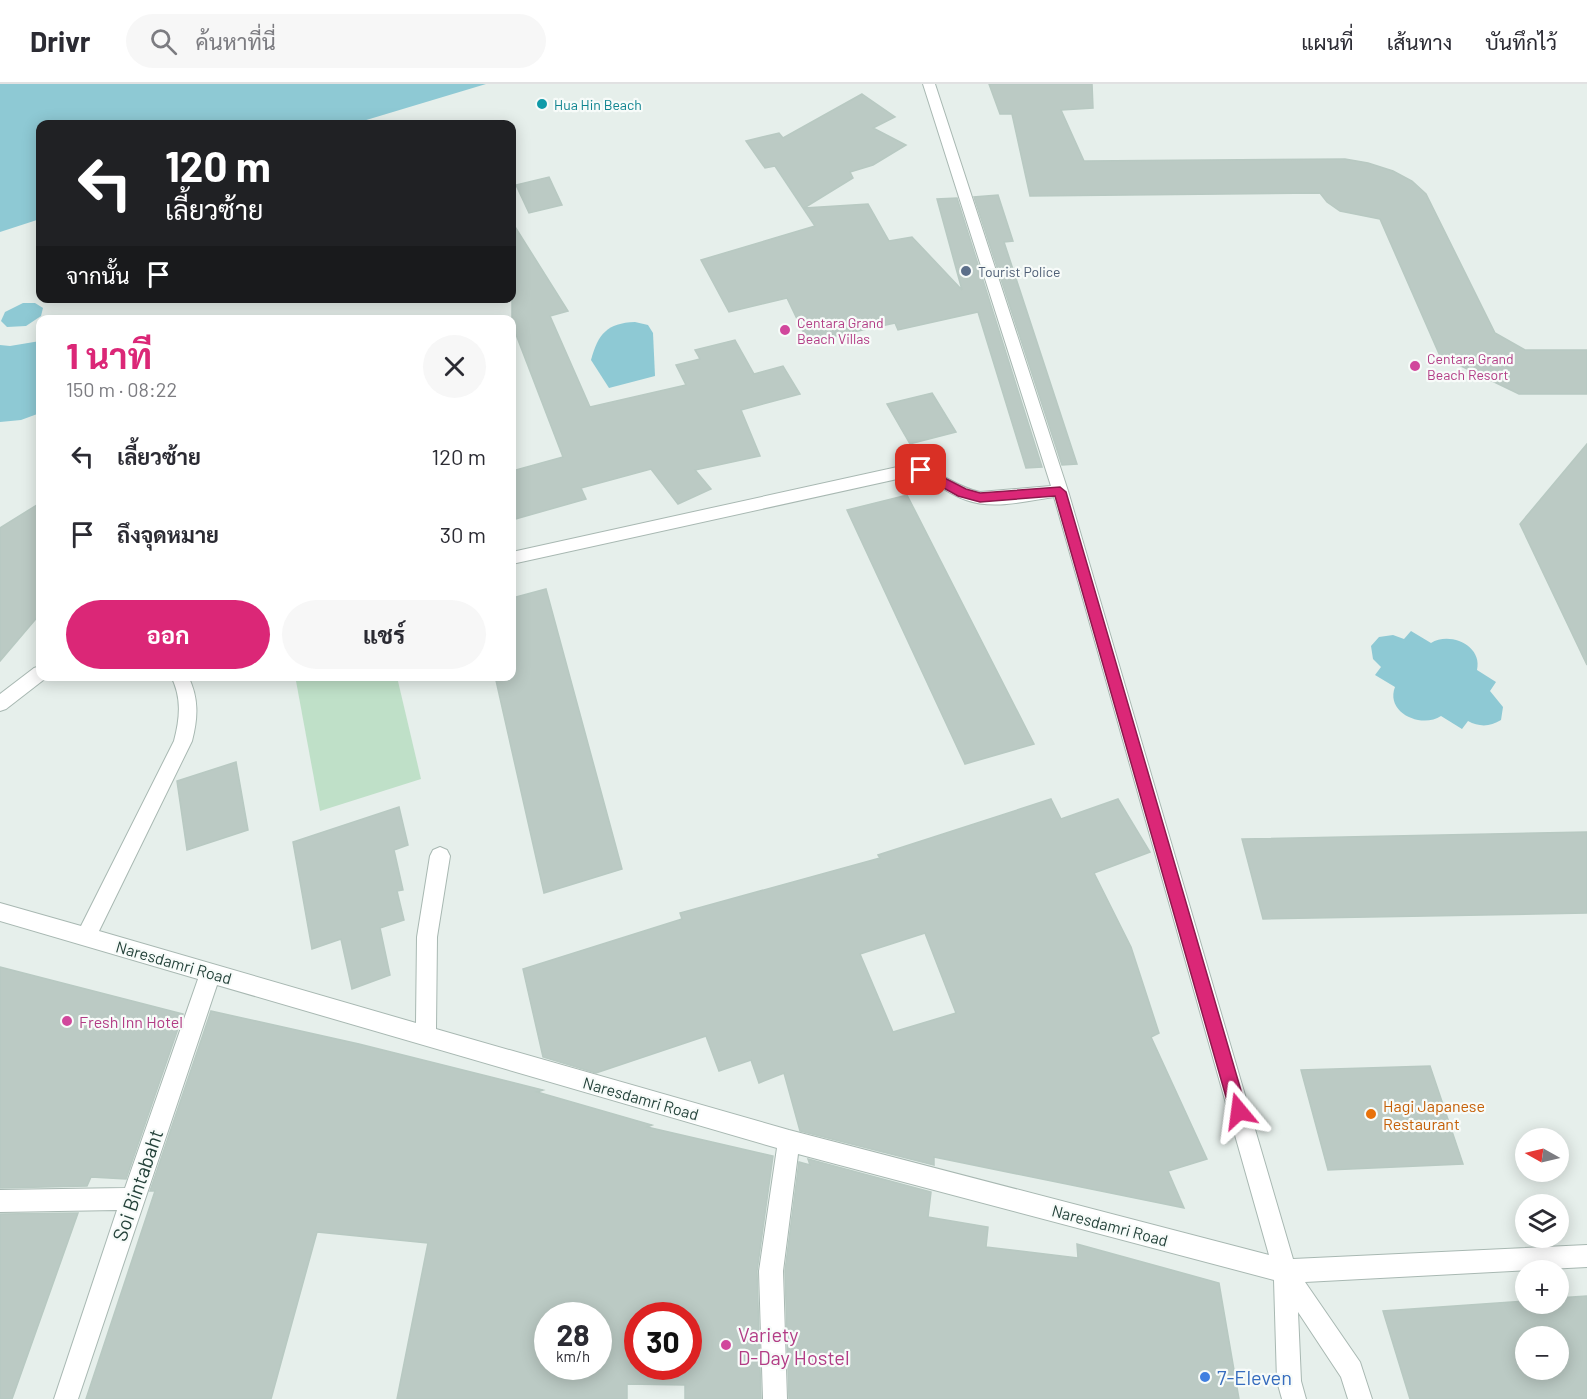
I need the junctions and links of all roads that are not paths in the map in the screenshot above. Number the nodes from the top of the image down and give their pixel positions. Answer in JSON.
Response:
{"nodes":[{"id":1,"x":929,"y":84,"type":"edge"},
{"id":2,"x":1060,"y":492,"type":"junction"},
{"id":3,"x":516,"y":557,"type":"edge"},
{"id":4,"x":36,"y":676,"type":"edge"},
{"id":5,"x":182,"y":681,"type":"edge"},
{"id":6,"x":0,"y":704,"type":"edge"},
{"id":7,"x":440,"y":856,"type":"dead end"},
{"id":8,"x":0,"y":912,"type":"edge"},
{"id":9,"x":86,"y":937,"type":"junction"},
{"id":10,"x":211,"y":972,"type":"junction"},
{"id":11,"x":426,"y":1034,"type":"junction"},
{"id":12,"x":789,"y":1142,"type":"junction"},
{"id":13,"x":132,"y":1199,"type":"junction"},
{"id":14,"x":0,"y":1201,"type":"edge"},
{"id":15,"x":1587,"y":1256,"type":"edge"},
{"id":16,"x":1285,"y":1271,"type":"junction"},
{"id":17,"x":66,"y":1399,"type":"edge"},
{"id":18,"x":775,"y":1399,"type":"edge"},
{"id":19,"x":1294,"y":1399,"type":"edge"},
{"id":20,"x":1360,"y":1399,"type":"edge"}],
"edges":[{"from":1,"to":2,"type":"street"},
{"from":2,"to":3,"type":"street"},
{"from":2,"to":16,"type":"street"},
{"from":4,"to":6,"type":"street"},
{"from":5,"to":9,"type":"street"},
{"from":7,"to":11,"type":"street"},
{"from":8,"to":9,"type":"street","name":"Naresdamri Road"},
{"from":9,"to":10,"type":"street","name":"Naresdamri Road"},
{"from":10,"to":11,"type":"street","name":"Naresdamri Road"},
{"from":10,"to":13,"type":"street","name":"Soi Bintabaht"},
{"from":11,"to":12,"type":"street","name":"Naresdamri Road"},
{"from":12,"to":16,"type":"street","name":"Naresdamri Road"},
{"from":12,"to":18,"type":"street"},
{"from":13,"to":14,"type":"street"},
{"from":13,"to":17,"type":"street","name":"Soi Bintabaht"},
{"from":15,"to":16,"type":"street","name":"Naresdamri Road"},
{"from":16,"to":19,"type":"street"},
{"from":16,"to":20,"type":"street"}]}
